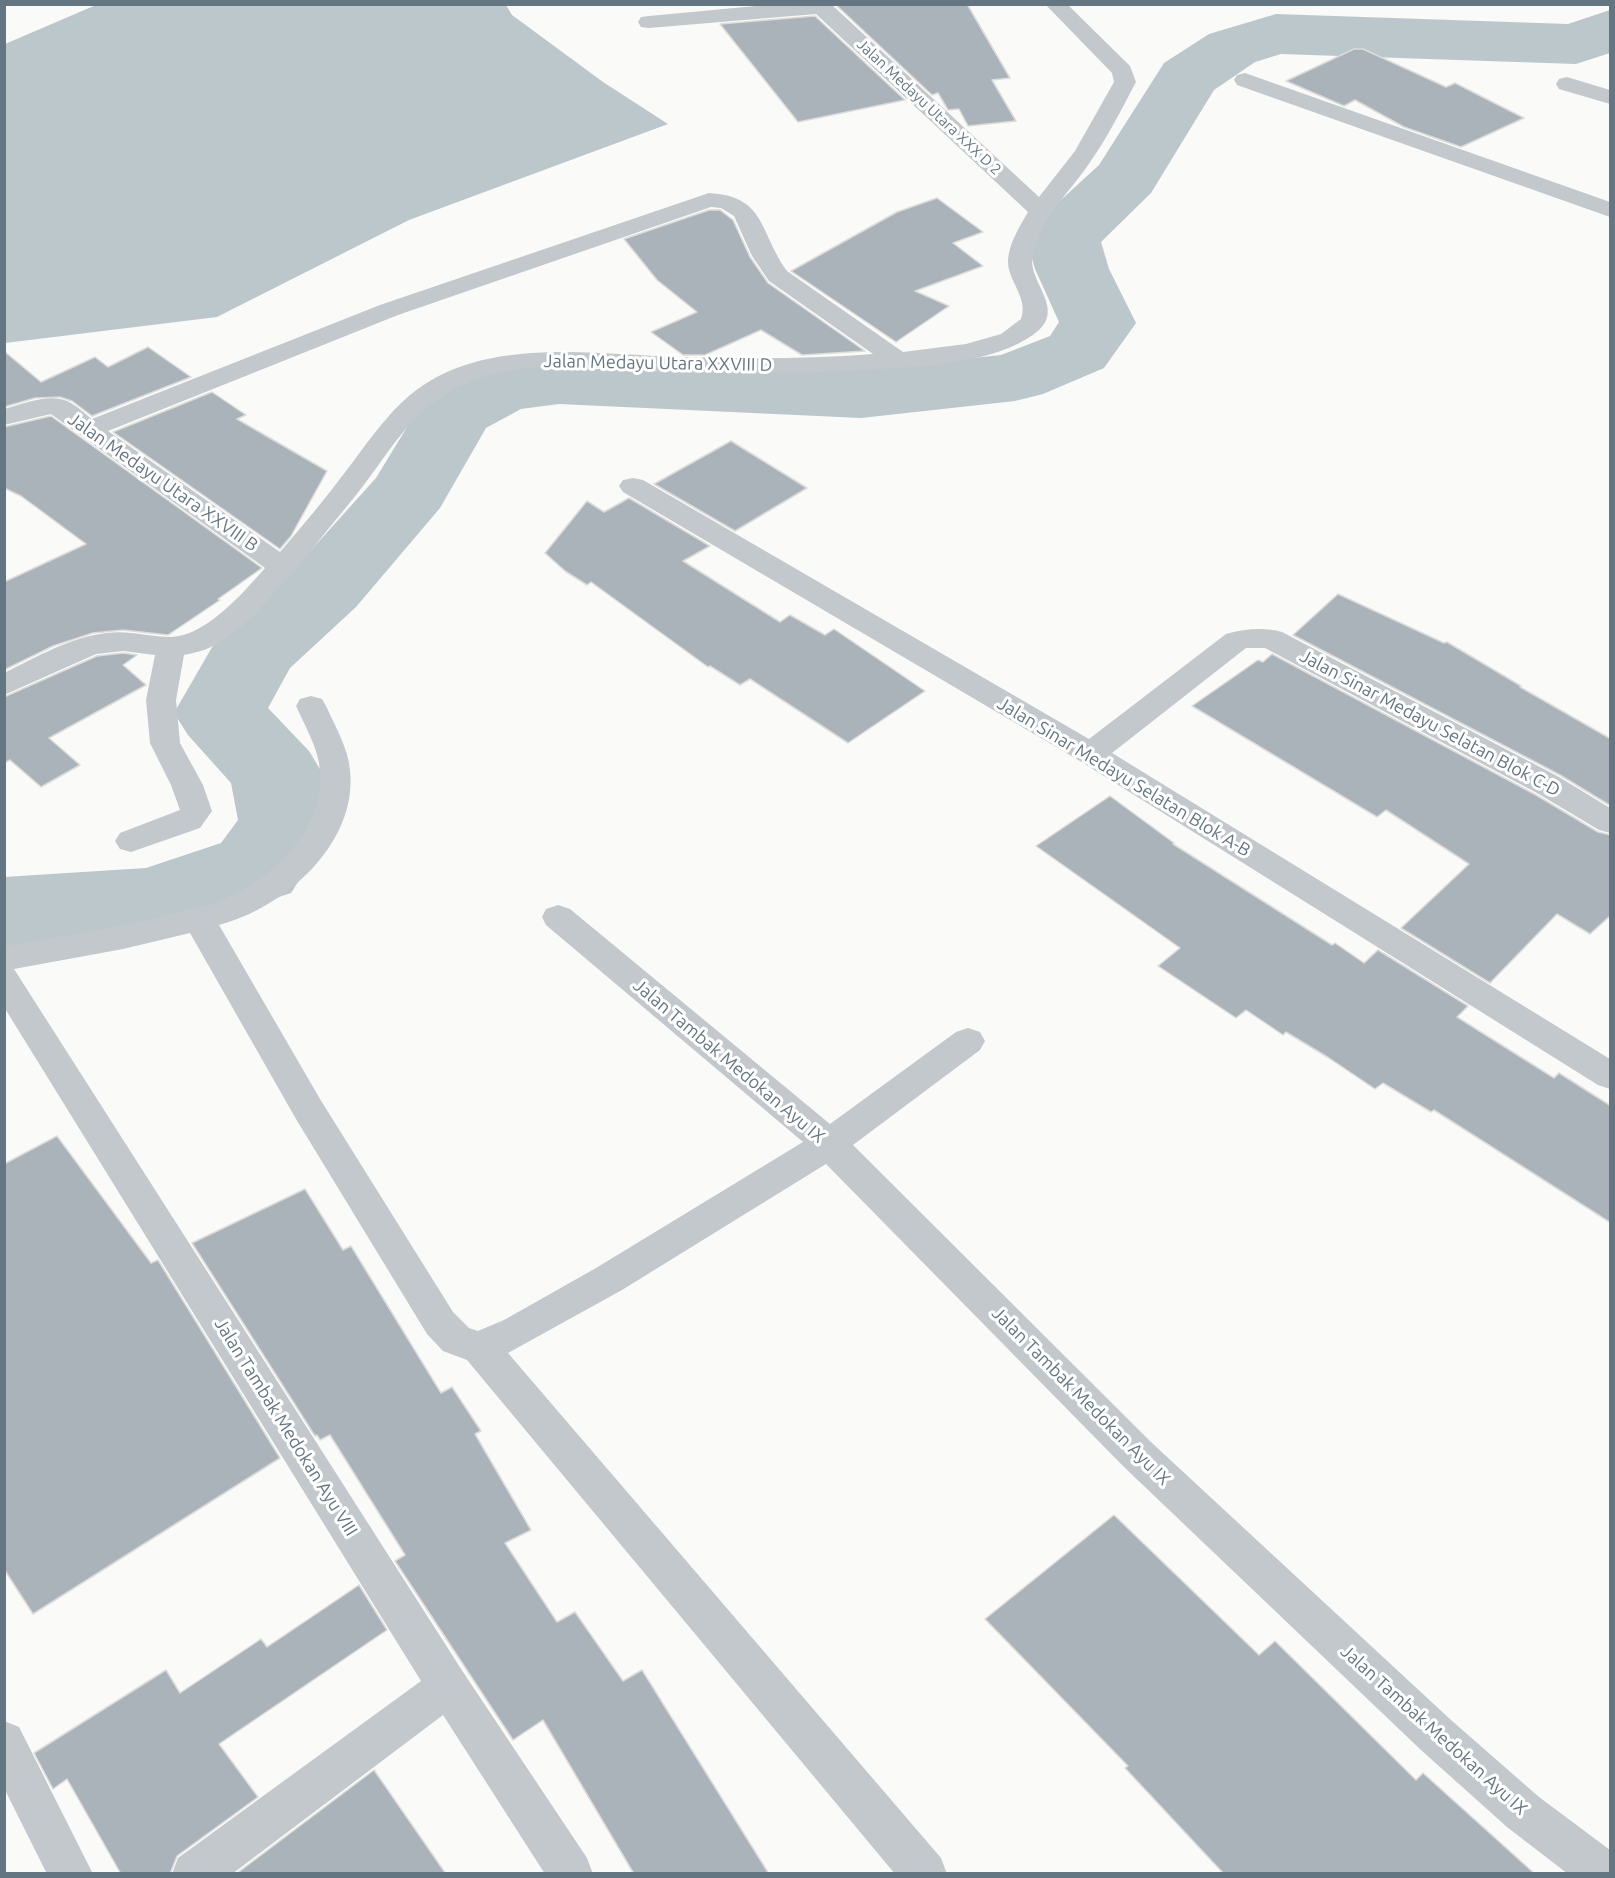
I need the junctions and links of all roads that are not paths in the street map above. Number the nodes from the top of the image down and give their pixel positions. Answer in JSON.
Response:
{"nodes":[{"id":1,"x":1055,"y":4,"type":"edge"},
{"id":2,"x":819,"y":6,"type":"edge"},
{"id":3,"x":650,"y":22,"type":"dead end"},
{"id":4,"x":1245,"y":80,"type":"dead end"},
{"id":5,"x":1567,"y":84,"type":"dead end"},
{"id":6,"x":1611,"y":97,"type":"edge"},
{"id":7,"x":1040,"y":210,"type":"junction"},
{"id":8,"x":1611,"y":210,"type":"edge"},
{"id":9,"x":898,"y":360,"type":"junction"},
{"id":10,"x":4,"y":417,"type":"edge"},
{"id":11,"x":89,"y":429,"type":"junction"},
{"id":12,"x":633,"y":486,"type":"dead end"},
{"id":13,"x":284,"y":568,"type":"junction"},
{"id":14,"x":171,"y":648,"type":"junction"},
{"id":15,"x":4,"y":686,"type":"edge"},
{"id":16,"x":311,"y":706,"type":"dead end"},
{"id":17,"x":1091,"y":754,"type":"junction"},
{"id":18,"x":1611,"y":822,"type":"edge"},
{"id":19,"x":131,"y":841,"type":"dead end"},
{"id":20,"x":558,"y":917,"type":"dead end"},
{"id":21,"x":198,"y":918,"type":"junction"},
{"id":22,"x":4,"y":958,"type":"edge"},
{"id":23,"x":4,"y":978,"type":"edge"},
{"id":24,"x":968,"y":1041,"type":"dead end"},
{"id":25,"x":1611,"y":1076,"type":"edge"},
{"id":26,"x":829,"y":1144,"type":"junction"},
{"id":27,"x":480,"y":1348,"type":"junction"},
{"id":28,"x":448,"y":1686,"type":"junction"},
{"id":29,"x":4,"y":1742,"type":"edge"},
{"id":30,"x":1598,"y":1866,"type":"edge"},
{"id":31,"x":71,"y":1874,"type":"edge"},
{"id":32,"x":194,"y":1874,"type":"edge"},
{"id":33,"x":571,"y":1874,"type":"edge"},
{"id":34,"x":925,"y":1874,"type":"edge"}],
"edges":[{"from":1,"to":7,"type":"street"},
{"from":2,"to":3,"type":"street"},
{"from":2,"to":7,"type":"street","name":"Jalan Medayu Utara XXX D 2"},
{"from":4,"to":8,"type":"street"},
{"from":5,"to":6,"type":"street"},
{"from":7,"to":9,"type":"street","name":"Jalan Medayu Utara XXVIII D"},
{"from":9,"to":11,"type":"street"},
{"from":9,"to":13,"type":"street","name":"Jalan Medayu Utara XXVIII D"},
{"from":10,"to":11,"type":"street","name":"Jalan Medayu Utara XXVIII B"},
{"from":11,"to":13,"type":"street","name":"Jalan Medayu Utara XXVIII B"},
{"from":12,"to":17,"type":"street","name":"Jalan Sinar Medayu Selatan Blok A-B"},
{"from":13,"to":14,"type":"street","name":"Jalan Medayu Utara XXVIII D"},
{"from":14,"to":15,"type":"street","name":"Jalan Medayu Utara XXVIII D"},
{"from":14,"to":19,"type":"street"},
{"from":16,"to":21,"type":"street"},
{"from":17,"to":18,"type":"street","name":"Jalan Sinar Medayu Selatan Blok C-D"},
{"from":17,"to":25,"type":"street","name":"Jalan Sinar Medayu Selatan Blok A-B"},
{"from":20,"to":26,"type":"street","name":"Jalan Tambak Medokan Ayu IX"},
{"from":21,"to":22,"type":"street"},
{"from":21,"to":27,"type":"street"},
{"from":23,"to":28,"type":"street","name":"Jalan Tambak Medokan Ayu VIII"},
{"from":24,"to":26,"type":"street"},
{"from":26,"to":27,"type":"street"},
{"from":26,"to":30,"type":"street","name":"Jalan Tambak Medokan Ayu IX"},
{"from":27,"to":34,"type":"street"},
{"from":28,"to":32,"type":"street"},
{"from":28,"to":33,"type":"street","name":"Jalan Tambak Medokan Ayu VIII"},
{"from":29,"to":31,"type":"street"}]}
